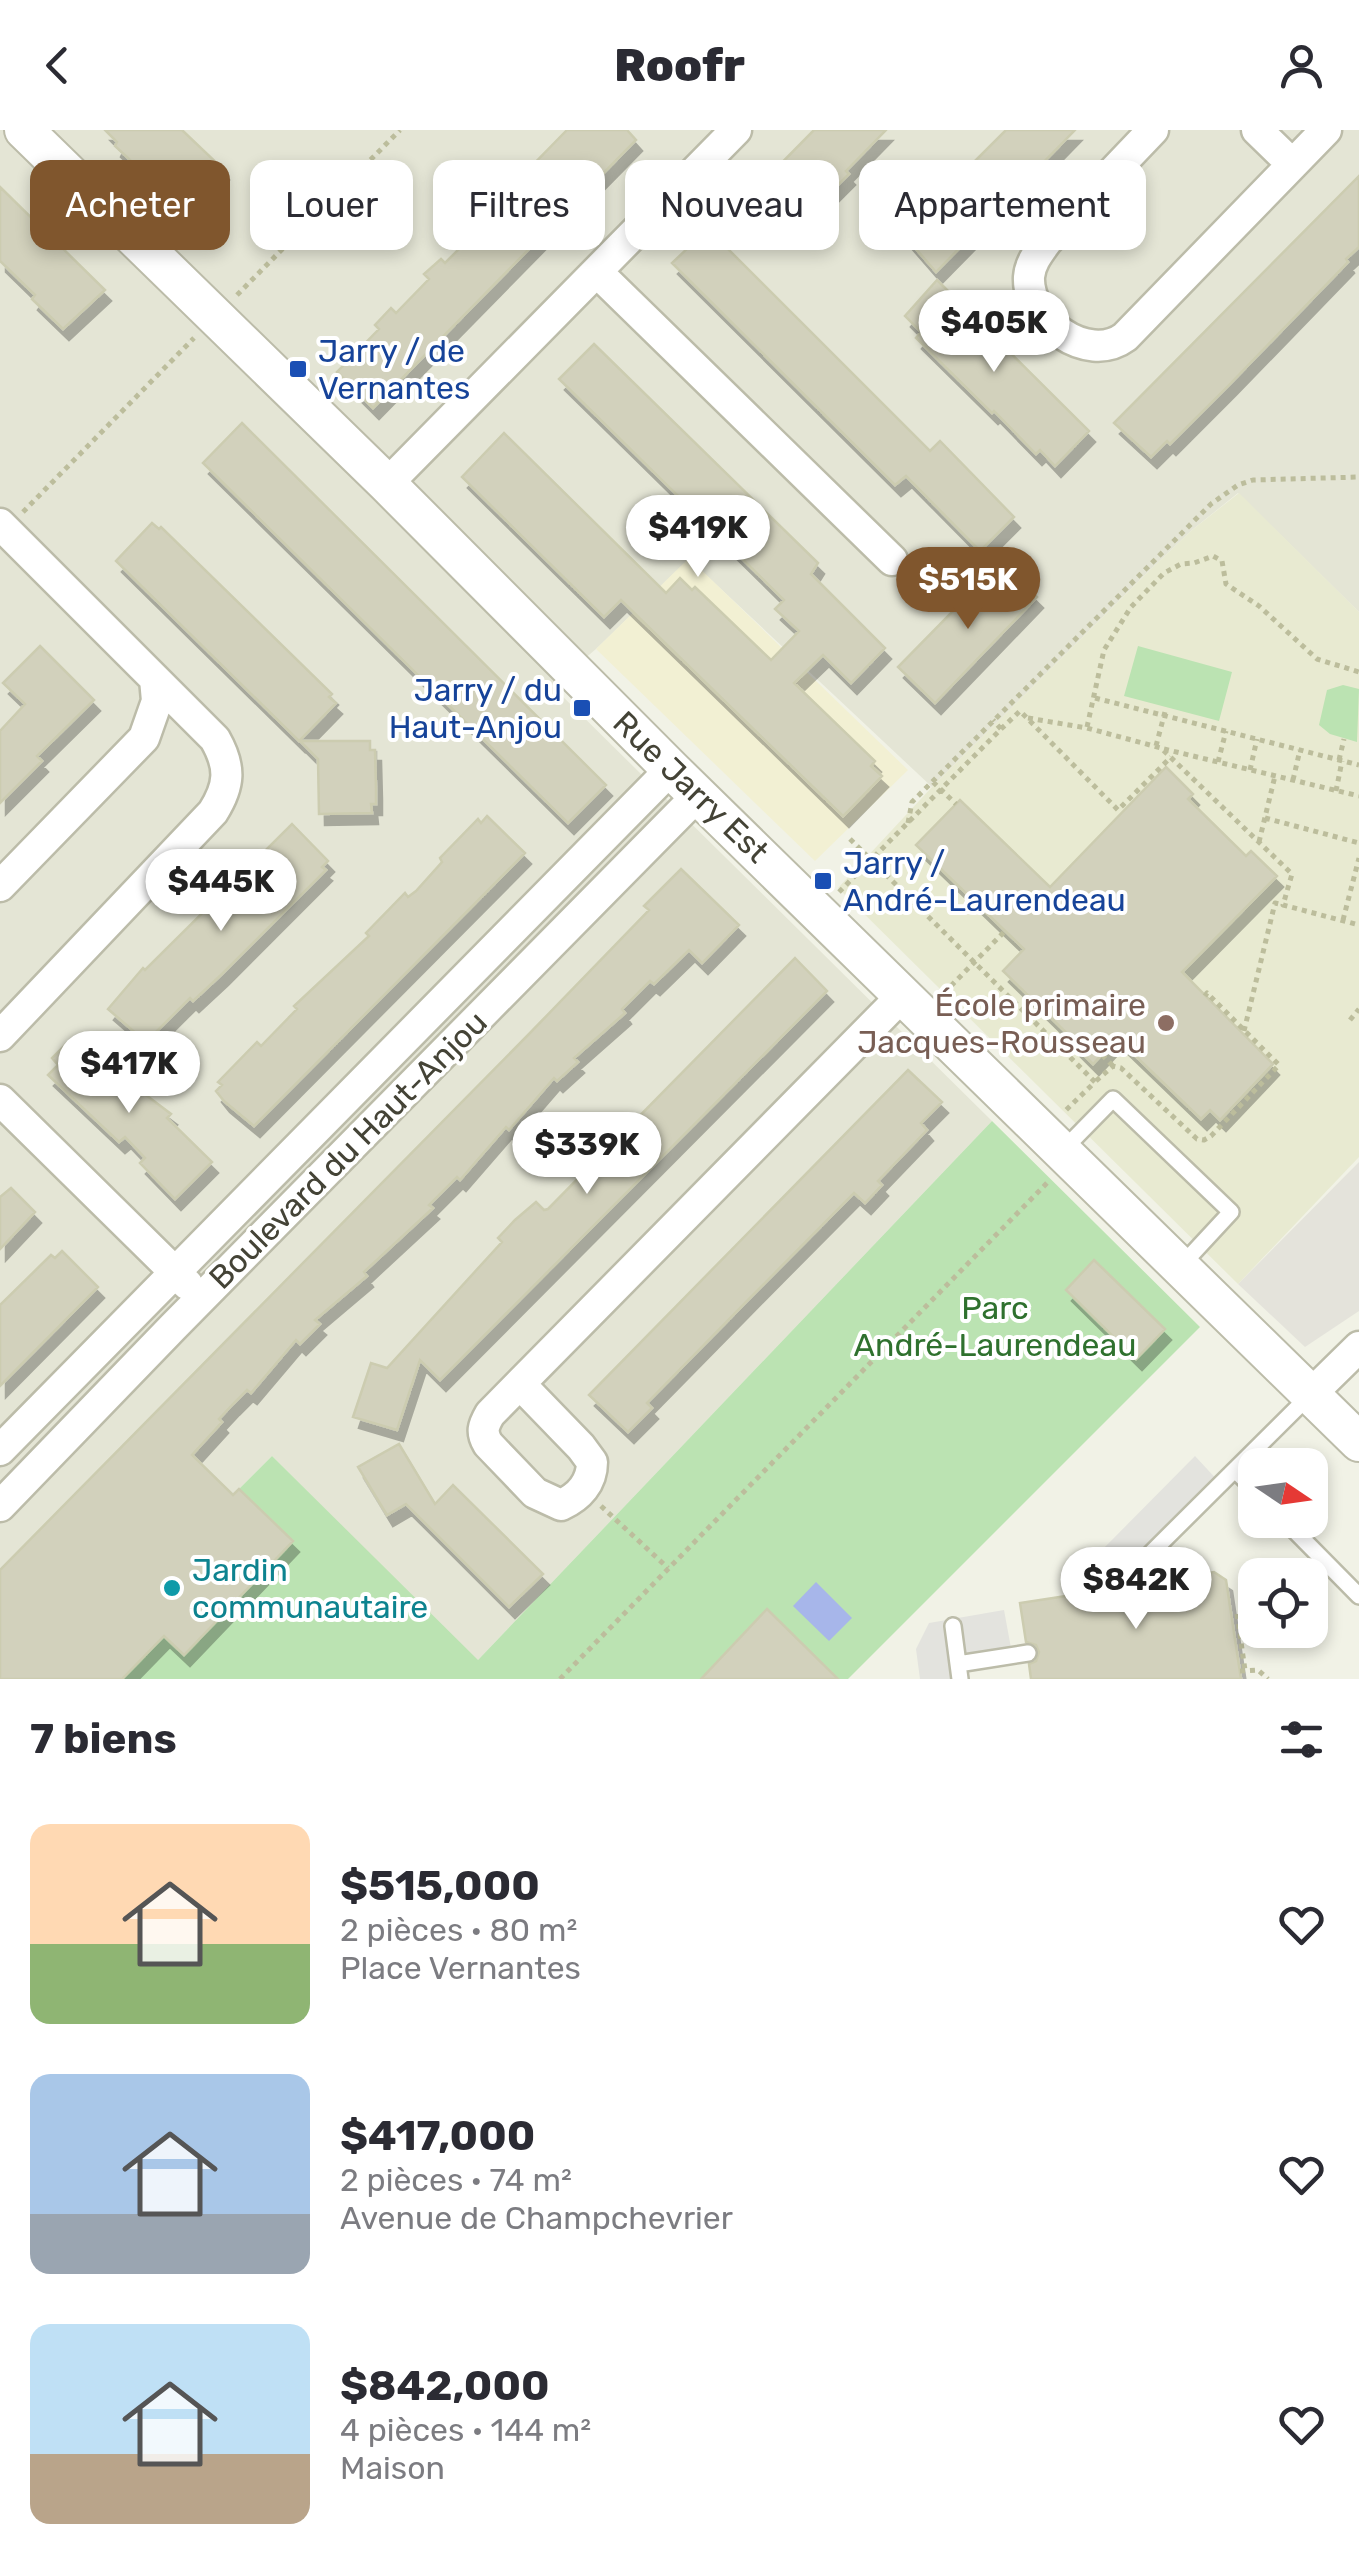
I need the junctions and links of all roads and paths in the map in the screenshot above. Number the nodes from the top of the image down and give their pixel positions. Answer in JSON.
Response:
{"nodes":[{"id":1,"x":24,"y":130,"type":"edge"},
{"id":2,"x":736,"y":130,"type":"edge"},
{"id":3,"x":1153,"y":130,"type":"edge"},
{"id":4,"x":1257,"y":130,"type":"edge"},
{"id":5,"x":1326,"y":130,"type":"edge"},
{"id":6,"x":1292,"y":164,"type":"junction"},
{"id":7,"x":596,"y":272,"type":"junction"},
{"id":8,"x":1359,"y":476,"type":"edge"},
{"id":9,"x":387,"y":484,"type":"junction"},
{"id":10,"x":0,"y":524,"type":"edge"},
{"id":11,"x":892,"y":560,"type":"dead end"},
{"id":12,"x":1359,"y":672,"type":"edge"},
{"id":13,"x":155,"y":679,"type":"junction"},
{"id":14,"x":1094,"y":698,"type":"junction"},
{"id":15,"x":1165,"y":711,"type":"junction"},
{"id":16,"x":1028,"y":718,"type":"junction"},
{"id":17,"x":993,"y":720,"type":"junction"},
{"id":18,"x":1087,"y":728,"type":"junction"},
{"id":19,"x":1001,"y":730,"type":"junction"},
{"id":20,"x":1226,"y":731,"type":"junction"},
{"id":21,"x":1257,"y":739,"type":"junction"},
{"id":22,"x":1344,"y":739,"type":"dead end"},
{"id":23,"x":1158,"y":747,"type":"junction"},
{"id":24,"x":1300,"y":750,"type":"junction"},
{"id":25,"x":1170,"y":757,"type":"junction"},
{"id":26,"x":1341,"y":760,"type":"junction"},
{"id":27,"x":1218,"y":762,"type":"junction"},
{"id":28,"x":1359,"y":765,"type":"edge"},
{"id":29,"x":670,"y":769,"type":"junction"},
{"id":30,"x":1250,"y":770,"type":"junction"},
{"id":31,"x":1275,"y":776,"type":"junction"},
{"id":32,"x":1293,"y":780,"type":"junction"},
{"id":33,"x":932,"y":781,"type":"junction"},
{"id":34,"x":941,"y":790,"type":"junction"},
{"id":35,"x":1336,"y":791,"type":"junction"},
{"id":36,"x":698,"y":795,"type":"junction"},
{"id":37,"x":1359,"y":796,"type":"edge"},
{"id":38,"x":956,"y":804,"type":"dead end"},
{"id":39,"x":1265,"y":818,"type":"junction"},
{"id":40,"x":908,"y":823,"type":"junction"},
{"id":41,"x":850,"y":839,"type":"dead end"},
{"id":42,"x":1259,"y":842,"type":"junction"},
{"id":43,"x":1359,"y":843,"type":"edge"},
{"id":44,"x":1359,"y":858,"type":"edge"},
{"id":45,"x":871,"y":860,"type":"junction"},
{"id":46,"x":0,"y":886,"type":"edge"},
{"id":47,"x":837,"y":894,"type":"dead end"},
{"id":48,"x":1284,"y":905,"type":"junction"},
{"id":49,"x":1343,"y":920,"type":"junction"},
{"id":50,"x":1359,"y":925,"type":"edge"},
{"id":51,"x":1005,"y":931,"type":"dead end"},
{"id":52,"x":974,"y":963,"type":"junction"},
{"id":53,"x":903,"y":994,"type":"junction"},
{"id":54,"x":941,"y":996,"type":"dead end"},
{"id":55,"x":1205,"y":996,"type":"dead end"},
{"id":56,"x":1359,"y":1010,"type":"edge"},
{"id":57,"x":1350,"y":1020,"type":"dead end"},
{"id":58,"x":1244,"y":1031,"type":"junction"},
{"id":59,"x":0,"y":1036,"type":"edge"},
{"id":60,"x":1102,"y":1054,"type":"dead end"},
{"id":61,"x":1113,"y":1066,"type":"junction"},
{"id":62,"x":1095,"y":1082,"type":"junction"},
{"id":63,"x":0,"y":1100,"type":"edge"},
{"id":64,"x":1059,"y":1148,"type":"junction"},
{"id":65,"x":1180,"y":1267,"type":"junction"},
{"id":66,"x":174,"y":1272,"type":"junction"},
{"id":67,"x":201,"y":1298,"type":"junction"},
{"id":68,"x":1359,"y":1347,"type":"edge"},
{"id":69,"x":520,"y":1384,"type":"junction"},
{"id":70,"x":1310,"y":1395,"type":"junction"},
{"id":71,"x":1359,"y":1442,"type":"edge"},
{"id":72,"x":0,"y":1450,"type":"edge"},
{"id":73,"x":1235,"y":1470,"type":"junction"},
{"id":74,"x":1238,"y":1473,"type":"edge"},
{"id":75,"x":582,"y":1488,"type":"junction"},
{"id":76,"x":0,"y":1506,"type":"edge"},
{"id":77,"x":1302,"y":1538,"type":"edge"},
{"id":78,"x":1146,"y":1558,"type":"joint"},
{"id":79,"x":668,"y":1568,"type":"junction"},
{"id":80,"x":1359,"y":1596,"type":"edge"},
{"id":81,"x":1136,"y":1606,"type":"dead end"},
{"id":82,"x":1237,"y":1614,"type":"dead end"},
{"id":83,"x":953,"y":1626,"type":"dead end"},
{"id":84,"x":1028,"y":1654,"type":"dead end"},
{"id":85,"x":958,"y":1671,"type":"edge"},
{"id":86,"x":560,"y":1679,"type":"edge"},
{"id":87,"x":1268,"y":1679,"type":"edge"}],
"edges":[{"from":1,"to":9,"type":"street","name":"Rue Jarry Est"},
{"from":2,"to":7,"type":"street"},
{"from":3,"to":6,"type":"street"},
{"from":4,"to":6,"type":"street"},
{"from":5,"to":6,"type":"street"},
{"from":7,"to":9,"type":"street"},
{"from":7,"to":11,"type":"street"},
{"from":8,"to":17,"type":"path"},
{"from":9,"to":29,"type":"street","name":"Rue Jarry Est"},
{"from":10,"to":13,"type":"street"},
{"from":12,"to":14,"type":"path"},
{"from":13,"to":46,"type":"street"},
{"from":13,"to":59,"type":"street"},
{"from":14,"to":15,"type":"path"},
{"from":14,"to":18,"type":"path"},
{"from":15,"to":20,"type":"path"},
{"from":15,"to":23,"type":"path"},
{"from":16,"to":18,"type":"path"},
{"from":16,"to":19,"type":"path"},
{"from":16,"to":25,"type":"path"},
{"from":17,"to":19,"type":"path"},
{"from":17,"to":33,"type":"path"},
{"from":18,"to":23,"type":"path"},
{"from":19,"to":34,"type":"path"},
{"from":20,"to":21,"type":"path"},
{"from":20,"to":27,"type":"path"},
{"from":21,"to":24,"type":"path"},
{"from":21,"to":30,"type":"path"},
{"from":22,"to":26,"type":"path"},
{"from":23,"to":25,"type":"path"},
{"from":23,"to":27,"type":"path"},
{"from":24,"to":26,"type":"path"},
{"from":24,"to":32,"type":"path"},
{"from":25,"to":42,"type":"path"},
{"from":26,"to":28,"type":"path"},
{"from":26,"to":35,"type":"path"},
{"from":27,"to":30,"type":"path"},
{"from":29,"to":36,"type":"street","name":"Rue Jarry Est"},
{"from":29,"to":66,"type":"street","name":"Boulevard du Haut-Anjou"},
{"from":30,"to":31,"type":"path"},
{"from":31,"to":32,"type":"path"},
{"from":31,"to":39,"type":"path"},
{"from":32,"to":35,"type":"path"},
{"from":33,"to":34,"type":"path"},
{"from":33,"to":40,"type":"path"},
{"from":34,"to":38,"type":"path"},
{"from":34,"to":40,"type":"path"},
{"from":35,"to":37,"type":"path"},
{"from":36,"to":53,"type":"street","name":"Rue Jarry Est"},
{"from":36,"to":67,"type":"street","name":"Boulevard du Haut-Anjou"},
{"from":39,"to":42,"type":"path"},
{"from":39,"to":43,"type":"path"},
{"from":40,"to":45,"type":"path"},
{"from":41,"to":45,"type":"path"},
{"from":42,"to":48,"type":"path"},
{"from":44,"to":49,"type":"path"},
{"from":45,"to":47,"type":"path"},
{"from":45,"to":52,"type":"path"},
{"from":48,"to":49,"type":"path"},
{"from":48,"to":58,"type":"path"},
{"from":49,"to":50,"type":"path"},
{"from":51,"to":52,"type":"path"},
{"from":52,"to":54,"type":"path"},
{"from":52,"to":62,"type":"path"},
{"from":53,"to":64,"type":"street","name":"Rue Jarry Est"},
{"from":53,"to":69,"type":"street"},
{"from":55,"to":58,"type":"path"},
{"from":56,"to":57,"type":"path"},
{"from":58,"to":61,"type":"path"},
{"from":60,"to":61,"type":"path"},
{"from":61,"to":62,"type":"path"},
{"from":62,"to":64,"type":"path"},
{"from":63,"to":66,"type":"street"},
{"from":64,"to":65,"type":"street","name":"Rue Jarry Est"},
{"from":64,"to":65,"type":"lane"},
{"from":64,"to":79,"type":"path"},
{"from":65,"to":70,"type":"street","name":"Rue Jarry Est"},
{"from":66,"to":67,"type":"street"},
{"from":66,"to":72,"type":"street","name":"Boulevard du Haut-Anjou"},
{"from":67,"to":76,"type":"street","name":"Boulevard du Haut-Anjou"},
{"from":68,"to":70,"type":"street"},
{"from":69,"to":75,"type":"street"},
{"from":69,"to":75,"type":"street"},
{"from":70,"to":71,"type":"street","name":"Rue Jarry Est"},
{"from":70,"to":73,"type":"lane"},
{"from":73,"to":74,"type":"lane"},
{"from":73,"to":78,"type":"lane"},
{"from":75,"to":79,"type":"path"},
{"from":77,"to":80,"type":"lane"},
{"from":78,"to":81,"type":"path"},
{"from":79,"to":86,"type":"path"},
{"from":82,"to":87,"type":"path"},
{"from":83,"to":85,"type":"lane"},
{"from":84,"to":85,"type":"lane"}]}
